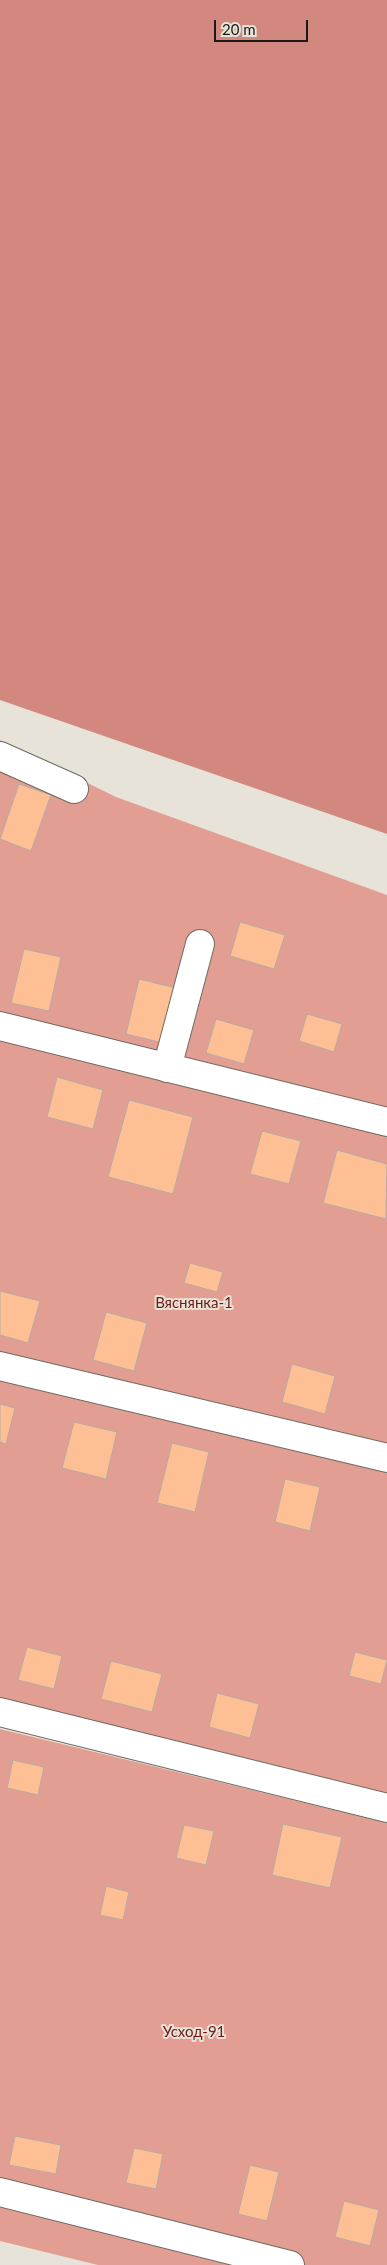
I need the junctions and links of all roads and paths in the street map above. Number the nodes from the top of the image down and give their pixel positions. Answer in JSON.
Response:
{"nodes":[{"id":1,"x":0,"y":756,"type":"edge"},
{"id":2,"x":74,"y":789,"type":"dead end"},
{"id":3,"x":200,"y":944,"type":"dead end"},
{"id":4,"x":0,"y":1026,"type":"edge"},
{"id":5,"x":166,"y":1068,"type":"junction"},
{"id":6,"x":387,"y":1122,"type":"edge"},
{"id":7,"x":0,"y":1366,"type":"edge"},
{"id":8,"x":387,"y":1458,"type":"edge"},
{"id":9,"x":0,"y":1712,"type":"edge"},
{"id":10,"x":387,"y":1808,"type":"edge"},
{"id":11,"x":0,"y":2192,"type":"edge"},
{"id":12,"x":290,"y":2265,"type":"edge"}],
"edges":[{"from":1,"to":2,"type":"lane"},
{"from":3,"to":5,"type":"lane"},
{"from":4,"to":5,"type":"lane"},
{"from":5,"to":6,"type":"lane"},
{"from":7,"to":8,"type":"lane"},
{"from":9,"to":10,"type":"lane"},
{"from":11,"to":12,"type":"lane"}]}
